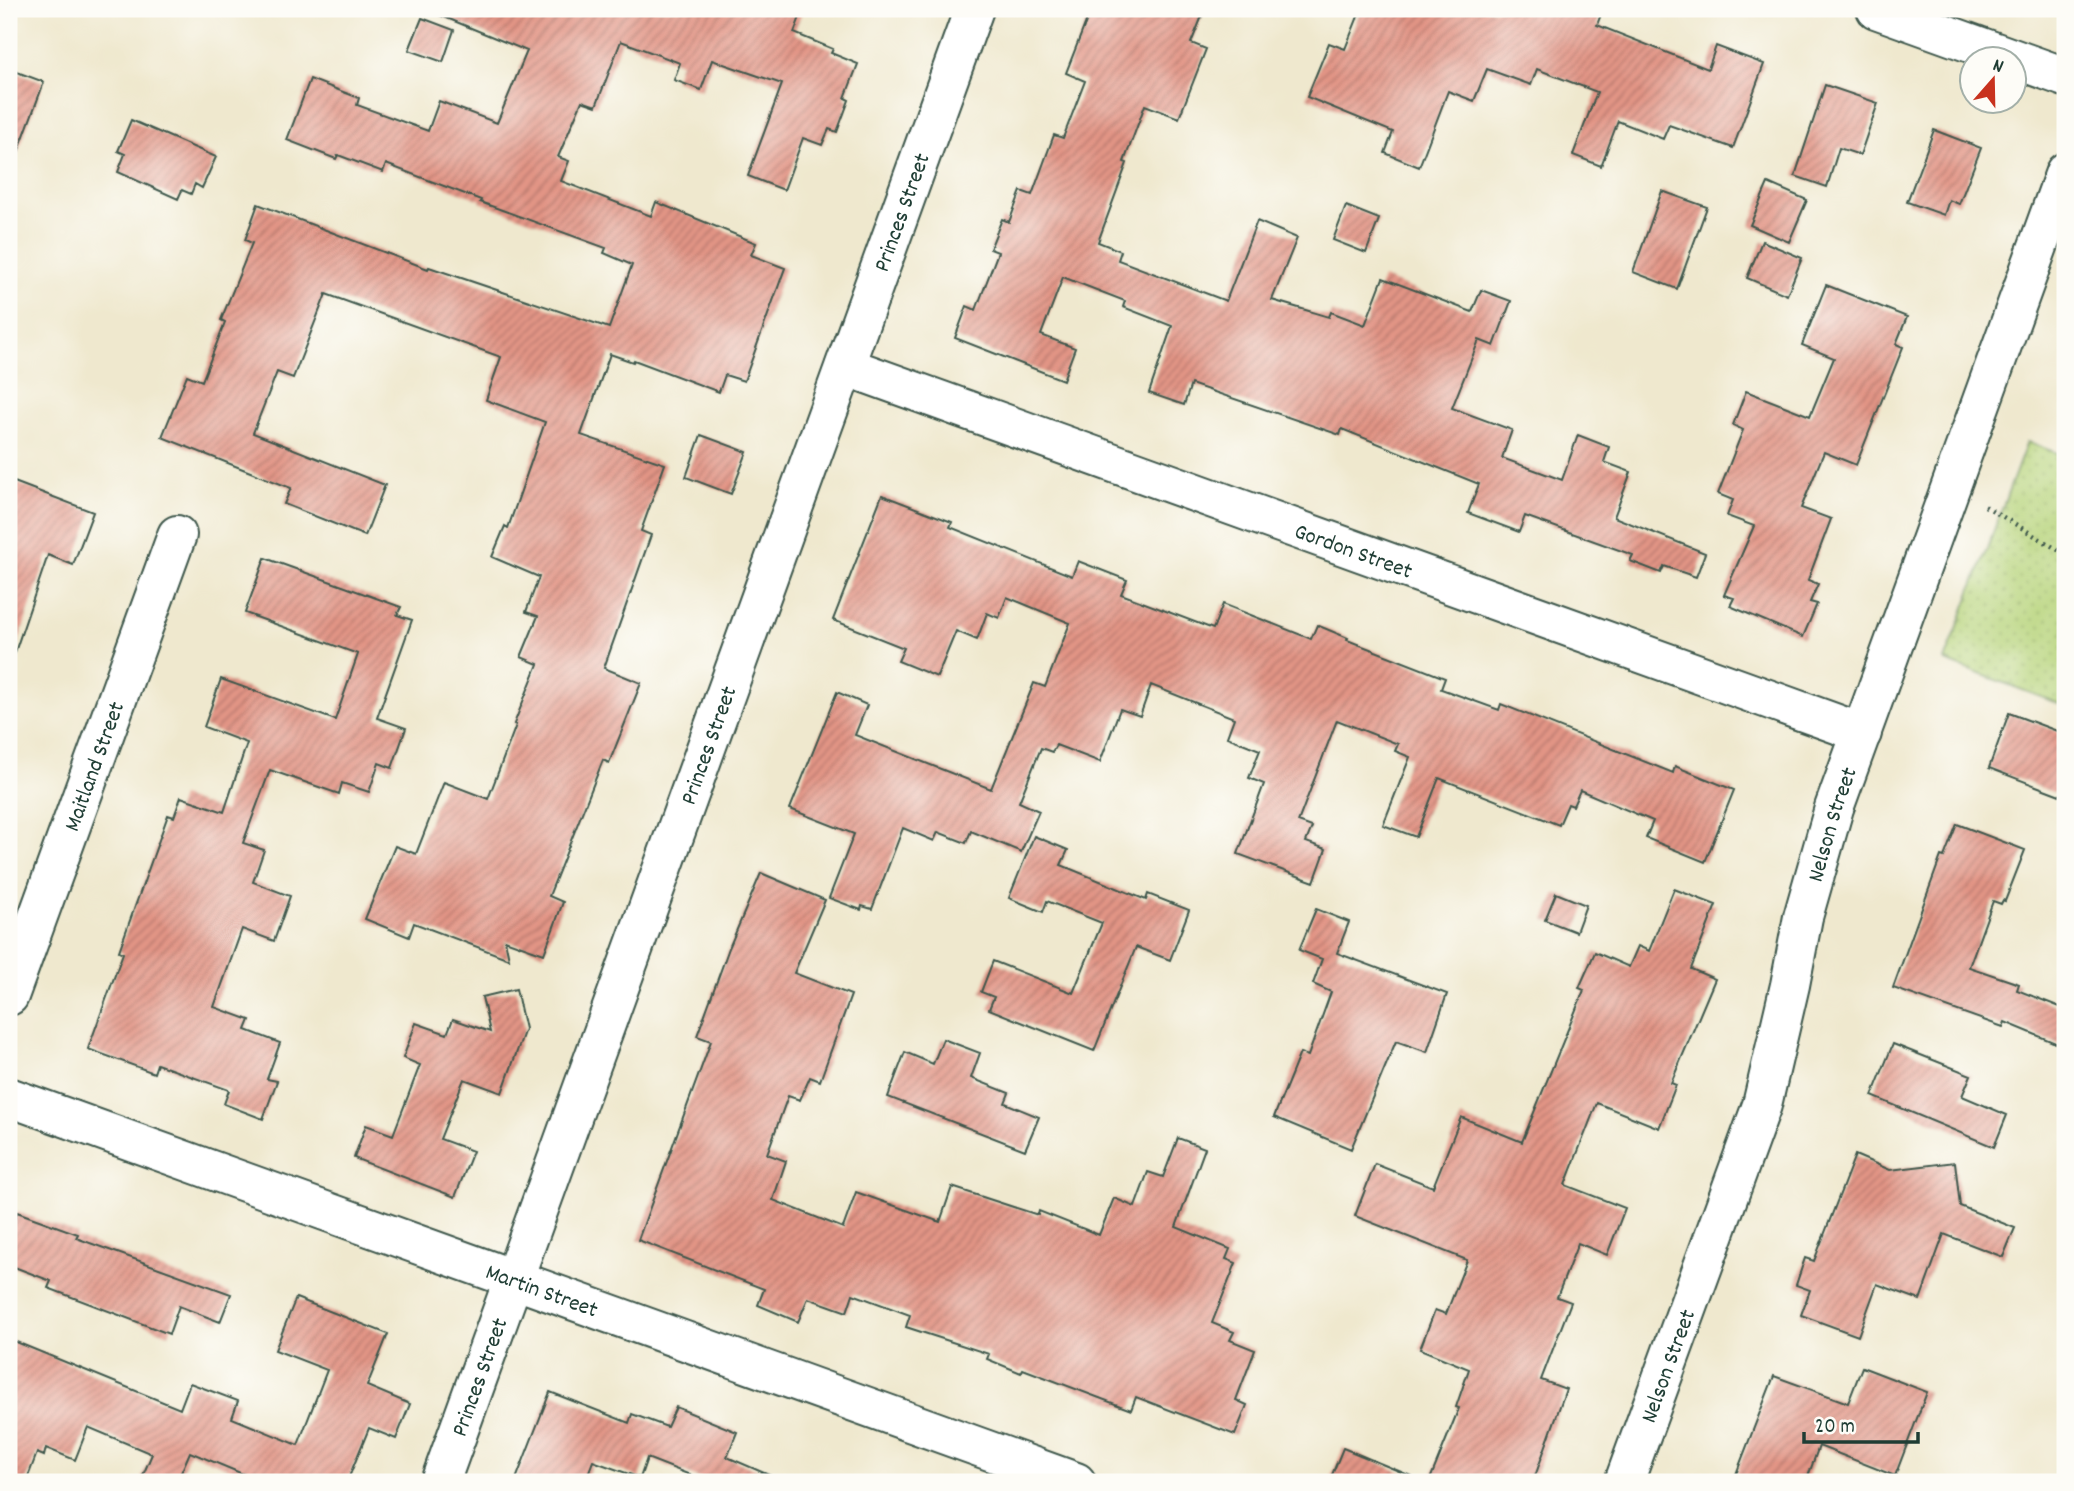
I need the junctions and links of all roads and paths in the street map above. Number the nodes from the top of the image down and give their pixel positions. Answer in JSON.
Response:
{"nodes":[{"id":1,"x":974,"y":9,"type":"edge"},
{"id":2,"x":1876,"y":9,"type":"edge"},
{"id":3,"x":2065,"y":77,"type":"edge"},
{"id":4,"x":2065,"y":172,"type":"edge"},
{"id":5,"x":845,"y":366,"type":"junction"},
{"id":6,"x":1951,"y":486,"type":"junction"},
{"id":7,"x":177,"y":536,"type":"dead end"},
{"id":8,"x":2065,"y":554,"type":"edge"},
{"id":9,"x":1862,"y":733,"type":"junction"},
{"id":10,"x":9,"y":996,"type":"edge"},
{"id":11,"x":9,"y":1097,"type":"edge"},
{"id":12,"x":514,"y":1278,"type":"junction"},
{"id":13,"x":440,"y":1482,"type":"edge"},
{"id":14,"x":1076,"y":1482,"type":"edge"},
{"id":15,"x":1624,"y":1482,"type":"edge"}],
"edges":[{"from":1,"to":5,"type":"street","name":"Princes Street"},
{"from":2,"to":3,"type":"street"},
{"from":4,"to":6,"type":"street","name":"Nelson Street"},
{"from":5,"to":9,"type":"street","name":"Gordon Street"},
{"from":5,"to":12,"type":"street","name":"Princes Street"},
{"from":6,"to":8,"type":"path"},
{"from":6,"to":9,"type":"street","name":"Nelson Street"},
{"from":7,"to":10,"type":"street","name":"Maitland Street"},
{"from":9,"to":15,"type":"street","name":"Nelson Street"},
{"from":11,"to":12,"type":"street","name":"Martin Street"},
{"from":12,"to":13,"type":"street","name":"Princes Street"},
{"from":12,"to":14,"type":"street","name":"Martin Street"}]}
